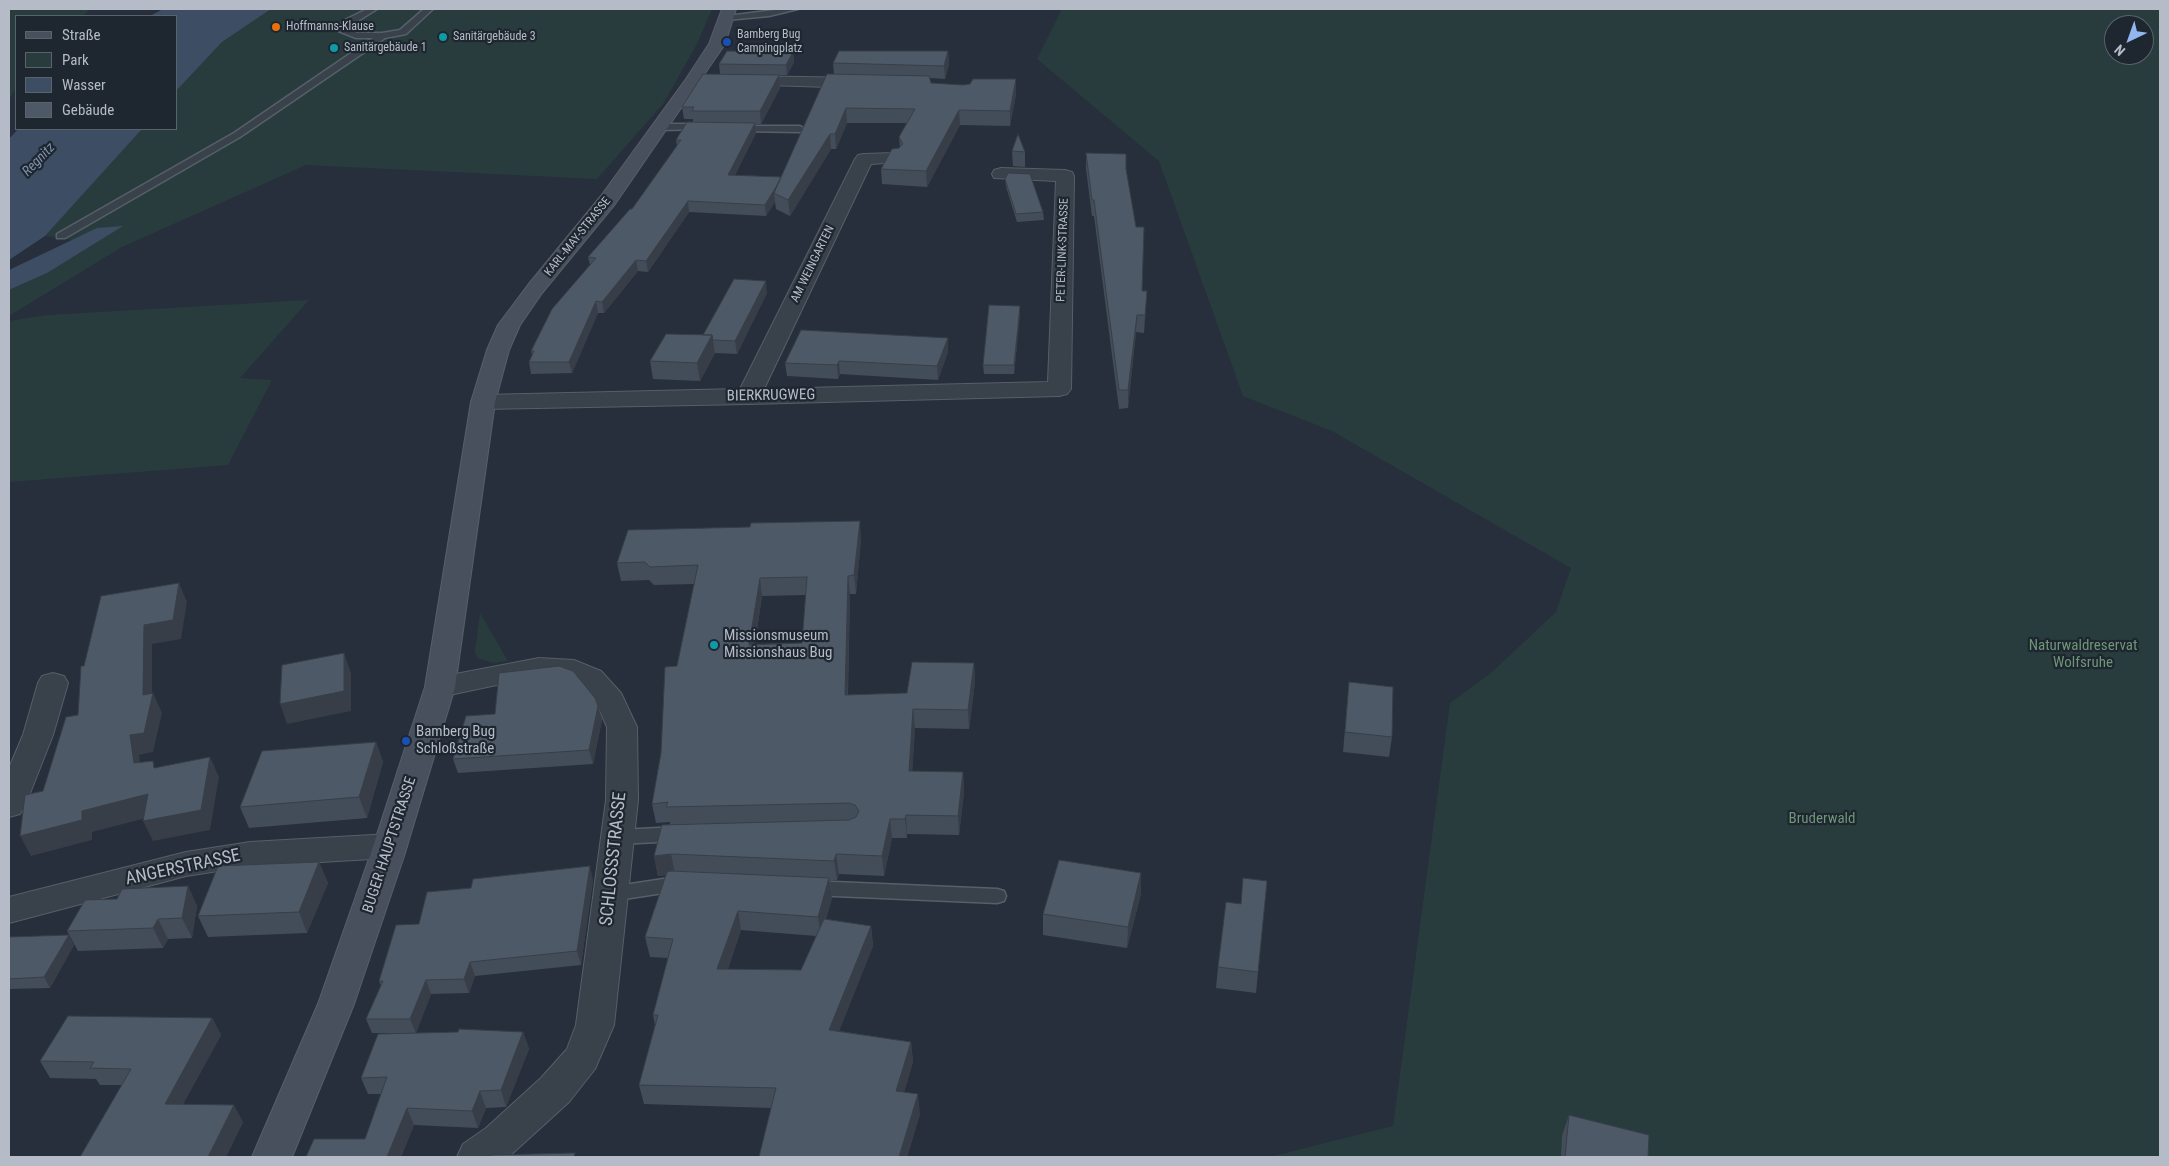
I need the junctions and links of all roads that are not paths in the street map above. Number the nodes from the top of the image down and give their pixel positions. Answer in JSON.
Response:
{"nodes":[{"id":1,"x":373,"y":9,"type":"edge"},
{"id":2,"x":429,"y":9,"type":"edge"},
{"id":3,"x":794,"y":9,"type":"edge"},
{"id":4,"x":728,"y":13,"type":"edge"},
{"id":5,"x":382,"y":36,"type":"junction"},
{"id":6,"x":727,"y":81,"type":"edge"},
{"id":7,"x":874,"y":83,"type":"edge"},
{"id":8,"x":661,"y":127,"type":"junction"},
{"id":9,"x":800,"y":129,"type":"edge"},
{"id":10,"x":894,"y":158,"type":"edge"},
{"id":11,"x":1001,"y":174,"type":"dead end"},
{"id":12,"x":61,"y":236,"type":"dead end"},
{"id":13,"x":1059,"y":389,"type":"joint"},
{"id":14,"x":748,"y":397,"type":"junction"},
{"id":15,"x":483,"y":402,"type":"junction"},
{"id":16,"x":53,"y":683,"type":"dead end"},
{"id":17,"x":440,"y":687,"type":"junction"},
{"id":18,"x":9,"y":806,"type":"edge"},
{"id":19,"x":696,"y":834,"type":"edge"},
{"id":20,"x":618,"y":837,"type":"junction"},
{"id":21,"x":390,"y":846,"type":"junction"},
{"id":22,"x":704,"y":884,"type":"edge"},
{"id":23,"x":792,"y":887,"type":"edge"},
{"id":24,"x":611,"y":894,"type":"junction"},
{"id":25,"x":997,"y":896,"type":"dead end"},
{"id":26,"x":9,"y":910,"type":"edge"},
{"id":27,"x":272,"y":1157,"type":"edge"},
{"id":28,"x":477,"y":1157,"type":"edge"}],
"edges":[{"from":1,"to":5,"type":"lane"},
{"from":2,"to":5,"type":"lane"},
{"from":3,"to":4,"type":"lane"},
{"from":4,"to":8,"type":"street","name":"KARL-MAY-STRASSE"},
{"from":5,"to":12,"type":"lane"},
{"from":6,"to":7,"type":"street"},
{"from":8,"to":9,"type":"lane"},
{"from":8,"to":15,"type":"street","name":"KARL-MAY-STRASSE"},
{"from":10,"to":14,"type":"street","name":"AM WEINGARTEN"},
{"from":11,"to":13,"type":"street","name":"PETER-LINK-STRASSE"},
{"from":13,"to":14,"type":"street","name":"BIERKRUGWEG"},
{"from":14,"to":15,"type":"street","name":"BIERKRUGWEG"},
{"from":15,"to":17,"type":"street","name":"BUGER HAUPTSTRASSE"},
{"from":16,"to":18,"type":"street"},
{"from":17,"to":20,"type":"street","name":"SCHLOSSSTRASSE"},
{"from":17,"to":21,"type":"street","name":"BUGER HAUPTSTRASSE"},
{"from":19,"to":20,"type":"lane"},
{"from":20,"to":24,"type":"street","name":"SCHLOSSSTRASSE"},
{"from":21,"to":26,"type":"street","name":"ANGERSTRASSE"},
{"from":21,"to":27,"type":"street","name":"BUGER HAUPTSTRASSE"},
{"from":22,"to":24,"type":"lane"},
{"from":23,"to":25,"type":"lane"},
{"from":24,"to":28,"type":"street","name":"SCHLOSSSTRASSE"}]}
